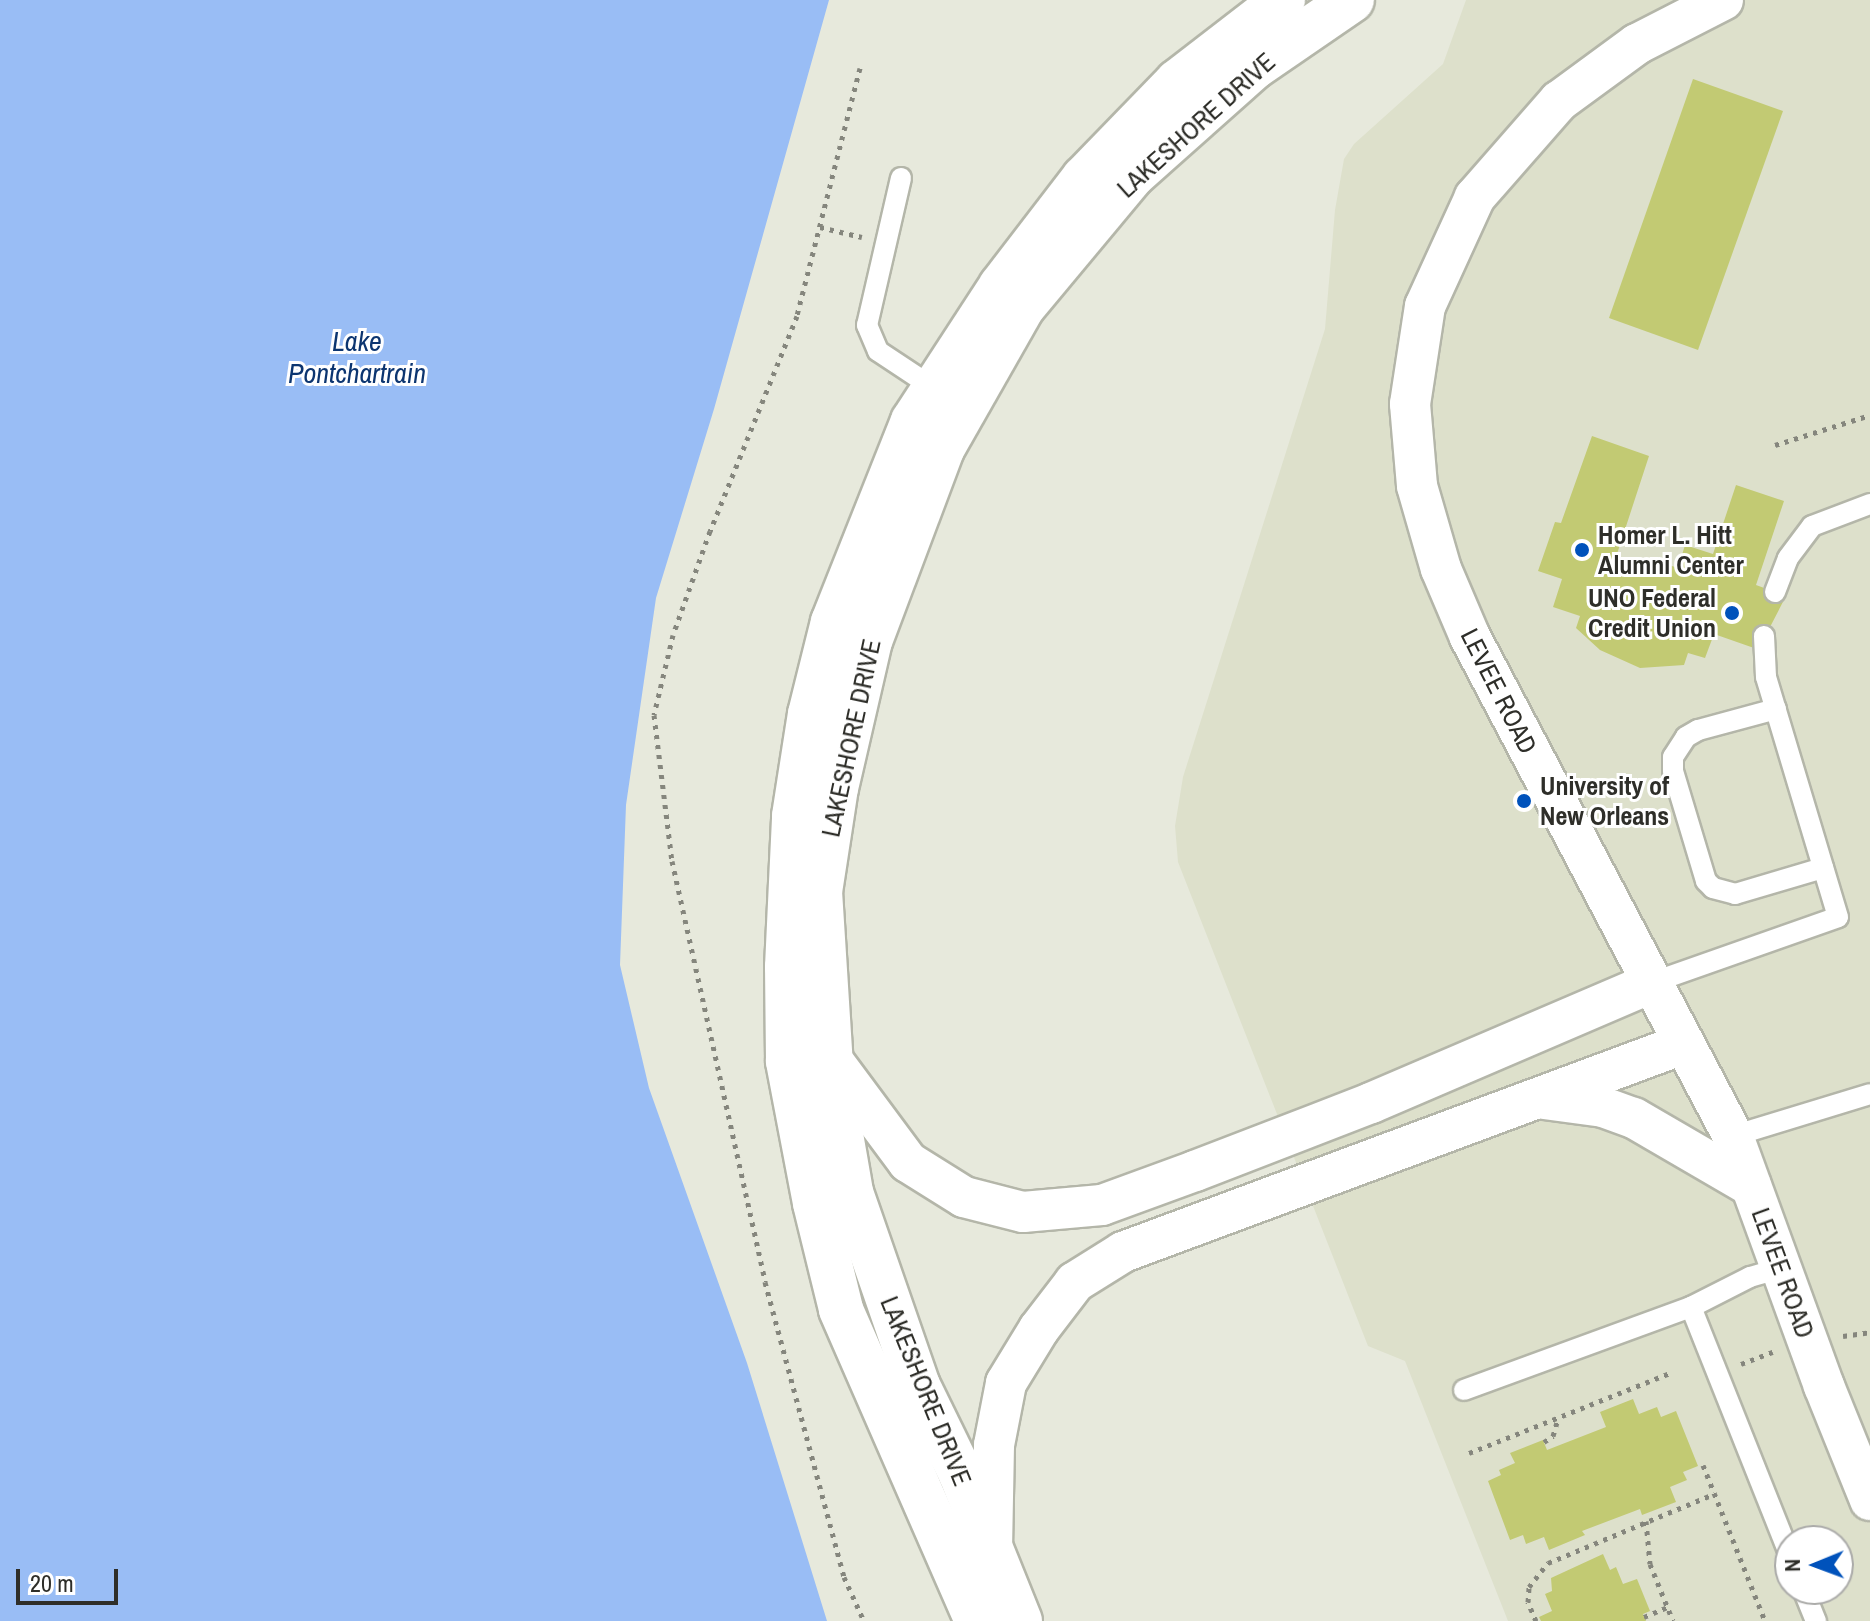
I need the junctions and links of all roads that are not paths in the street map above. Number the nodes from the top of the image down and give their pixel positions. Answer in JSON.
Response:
{"nodes":[{"id":1,"x":1283,"y":0,"type":"edge"},
{"id":2,"x":1352,"y":0,"type":"edge"},
{"id":3,"x":1723,"y":0,"type":"edge"},
{"id":4,"x":901,"y":178,"type":"dead end"},
{"id":5,"x":934,"y":388,"type":"junction"},
{"id":6,"x":1870,"y":504,"type":"edge"},
{"id":7,"x":1775,"y":592,"type":"dead end"},
{"id":8,"x":1764,"y":636,"type":"dead end"},
{"id":9,"x":1776,"y":709,"type":"junction"},
{"id":10,"x":1823,"y":868,"type":"junction"},
{"id":11,"x":1651,"y":983,"type":"junction"},
{"id":12,"x":1683,"y":1044,"type":"junction"},
{"id":13,"x":830,"y":1057,"type":"junction"},
{"id":14,"x":1870,"y":1094,"type":"edge"},
{"id":15,"x":1536,"y":1099,"type":"junction"},
{"id":16,"x":1733,"y":1136,"type":"junction"},
{"id":17,"x":1751,"y":1186,"type":"junction"},
{"id":18,"x":1781,"y":1268,"type":"junction"},
{"id":19,"x":1691,"y":1307,"type":"junction"},
{"id":20,"x":1464,"y":1390,"type":"dead end"},
{"id":21,"x":1870,"y":1500,"type":"edge"},
{"id":22,"x":1778,"y":1525,"type":"edge"},
{"id":23,"x":992,"y":1553,"type":"junction"},
{"id":24,"x":977,"y":1621,"type":"edge"},
{"id":25,"x":1020,"y":1621,"type":"edge"}],
"edges":[{"from":1,"to":5,"type":"street","name":"LAKESHORE DRIVE"},
{"from":2,"to":13,"type":"street","name":"LAKESHORE DRIVE"},
{"from":3,"to":11,"type":"street","name":"LEVEE ROAD"},
{"from":4,"to":5,"type":"lane"},
{"from":5,"to":24,"type":"street","name":"LAKESHORE DRIVE"},
{"from":6,"to":7,"type":"lane"},
{"from":8,"to":9,"type":"lane"},
{"from":9,"to":10,"type":"lane"},
{"from":9,"to":10,"type":"lane"},
{"from":10,"to":11,"type":"lane"},
{"from":11,"to":12,"type":"street","name":"LEVEE ROAD"},
{"from":11,"to":13,"type":"street"},
{"from":12,"to":15,"type":"street"},
{"from":12,"to":16,"type":"street","name":"LEVEE ROAD"},
{"from":13,"to":23,"type":"street","name":"LAKESHORE DRIVE"},
{"from":14,"to":16,"type":"lane"},
{"from":15,"to":17,"type":"street"},
{"from":15,"to":23,"type":"street"},
{"from":16,"to":17,"type":"street","name":"LEVEE ROAD"},
{"from":17,"to":18,"type":"street","name":"LEVEE ROAD"},
{"from":18,"to":19,"type":"lane"},
{"from":18,"to":21,"type":"street","name":"LEVEE ROAD"},
{"from":19,"to":20,"type":"lane"},
{"from":19,"to":22,"type":"lane"},
{"from":23,"to":25,"type":"street","name":"LAKESHORE DRIVE"}]}
